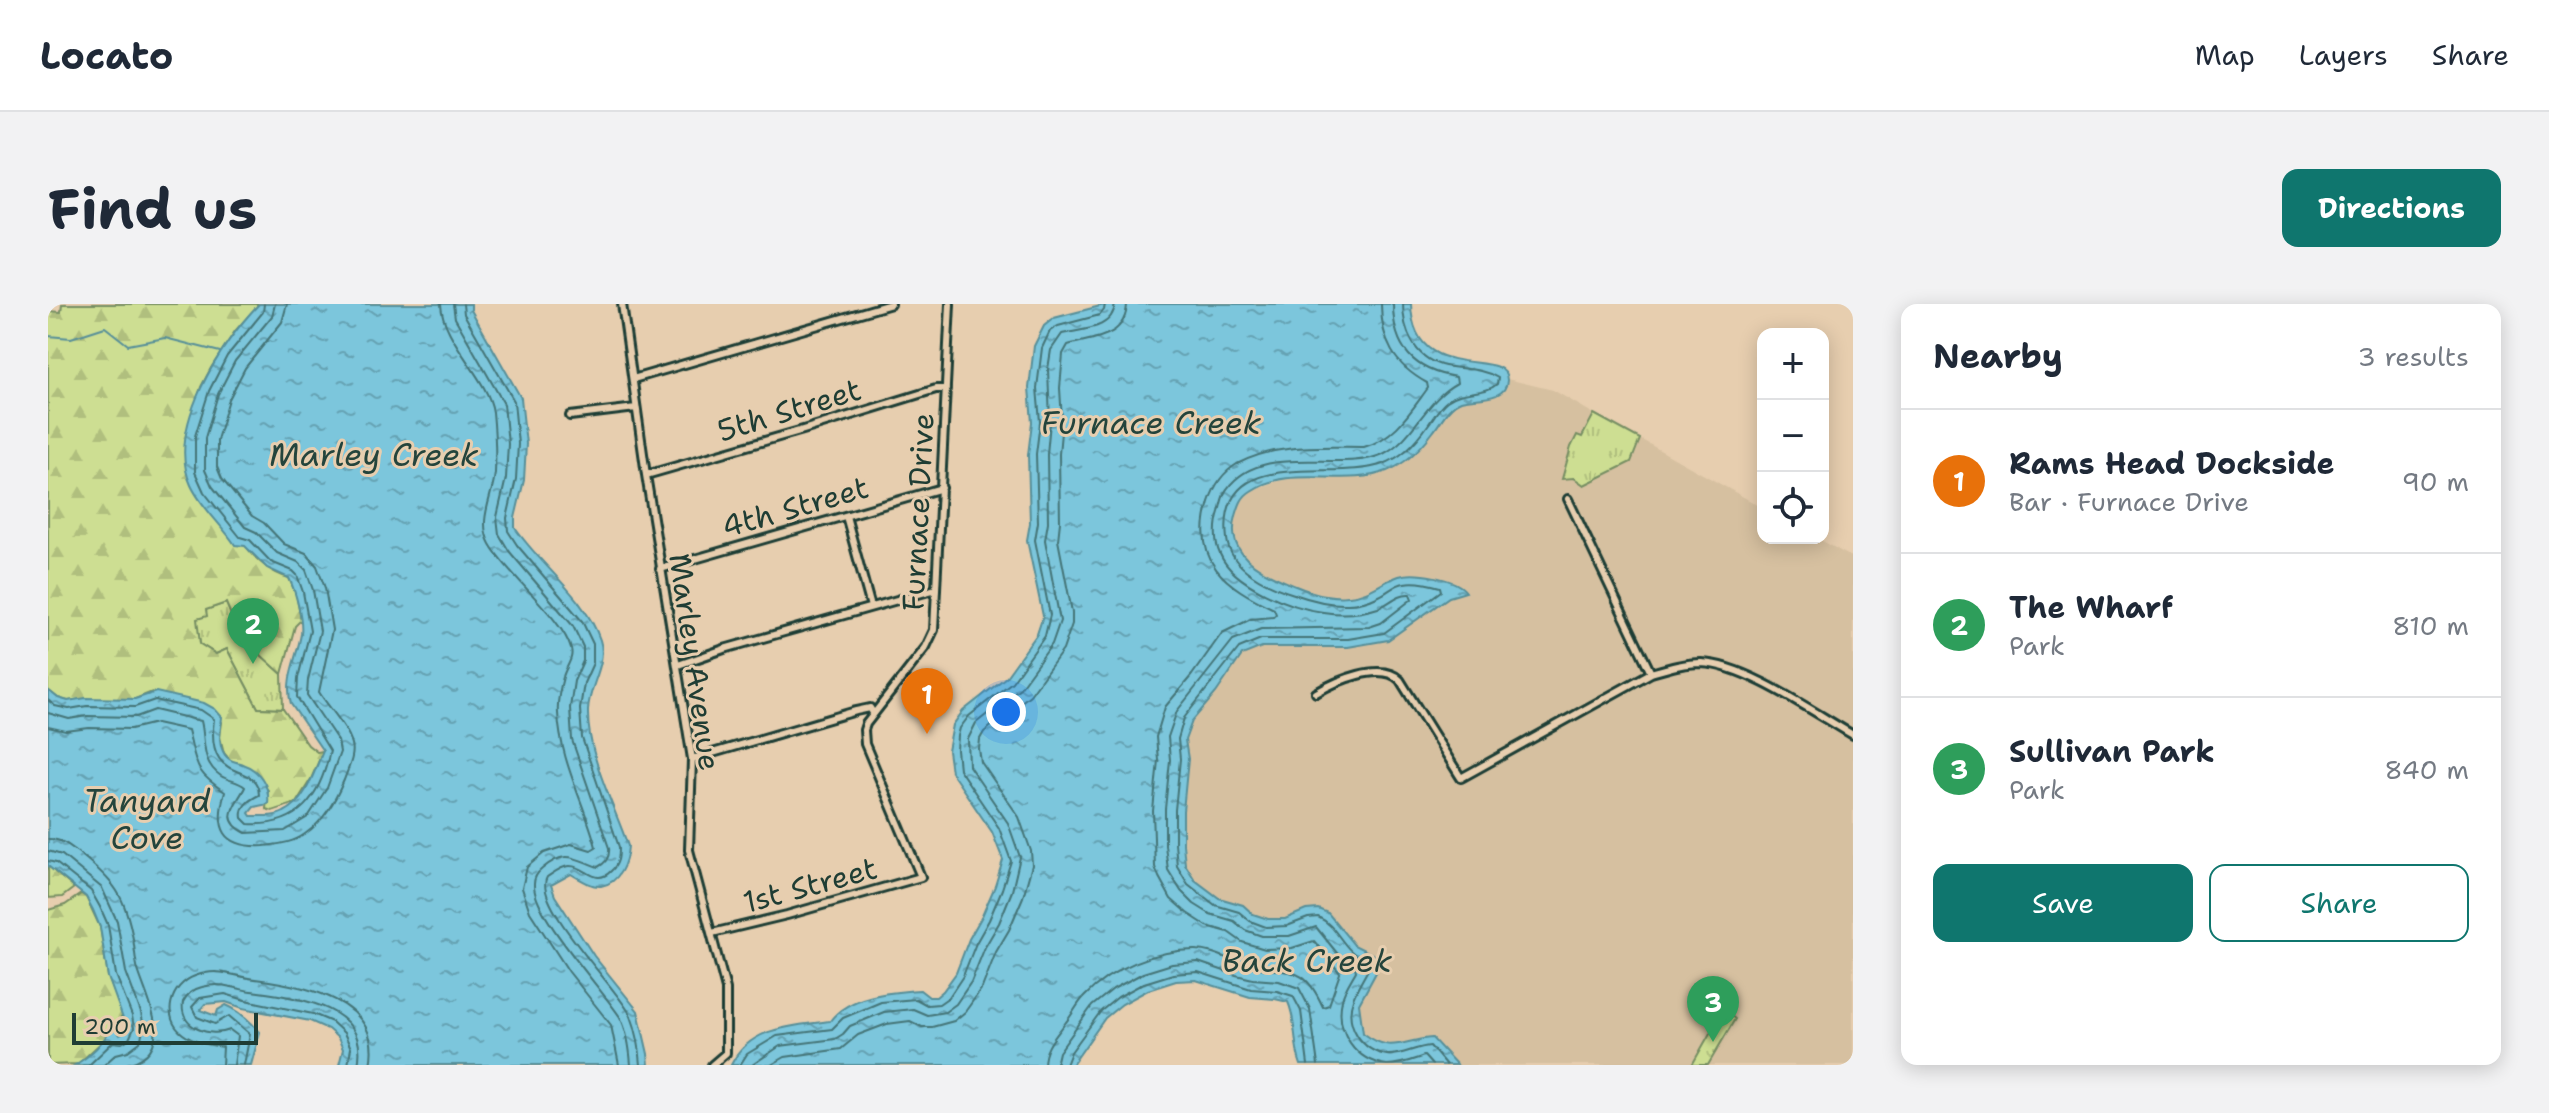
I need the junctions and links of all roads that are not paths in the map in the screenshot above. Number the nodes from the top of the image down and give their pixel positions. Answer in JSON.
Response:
{"nodes":[{"id":1,"x":622,"y":304,"type":"edge"},
{"id":2,"x":891,"y":304,"type":"edge"},
{"id":3,"x":950,"y":304,"type":"edge"},
{"id":4,"x":633,"y":379,"type":"junction"},
{"id":5,"x":946,"y":389,"type":"junction"},
{"id":6,"x":636,"y":408,"type":"junction"},
{"id":7,"x":570,"y":416,"type":"dead end"},
{"id":8,"x":646,"y":475,"type":"junction"},
{"id":9,"x":942,"y":488,"type":"junction"},
{"id":10,"x":1568,"y":499,"type":"dead end"},
{"id":11,"x":846,"y":516,"type":"junction"},
{"id":12,"x":660,"y":569,"type":"junction"},
{"id":13,"x":936,"y":589,"type":"junction"},
{"id":14,"x":871,"y":607,"type":"junction"},
{"id":15,"x":678,"y":665,"type":"junction"},
{"id":16,"x":1651,"y":673,"type":"junction"},
{"id":17,"x":1316,"y":693,"type":"dead end"},
{"id":18,"x":873,"y":713,"type":"junction"},
{"id":19,"x":1853,"y":735,"type":"edge"},
{"id":20,"x":692,"y":759,"type":"junction"},
{"id":21,"x":712,"y":933,"type":"junction"},
{"id":22,"x":712,"y":1065,"type":"edge"}],
"edges":[{"from":1,"to":4,"type":"street","name":"Marley Avenue"},
{"from":2,"to":4,"type":"street"},
{"from":3,"to":5,"type":"street","name":"Furnace Drive"},
{"from":4,"to":6,"type":"street","name":"Marley Avenue"},
{"from":5,"to":8,"type":"street","name":"5th Street"},
{"from":5,"to":9,"type":"street","name":"Furnace Drive"},
{"from":6,"to":7,"type":"street"},
{"from":6,"to":8,"type":"street","name":"Marley Avenue"},
{"from":8,"to":12,"type":"street","name":"Marley Avenue"},
{"from":9,"to":11,"type":"street","name":"4th Street"},
{"from":9,"to":13,"type":"street","name":"Furnace Drive"},
{"from":10,"to":16,"type":"street"},
{"from":11,"to":12,"type":"street","name":"4th Street"},
{"from":11,"to":14,"type":"street"},
{"from":12,"to":15,"type":"street","name":"Marley Avenue"},
{"from":13,"to":14,"type":"street"},
{"from":13,"to":18,"type":"street","name":"Furnace Drive"},
{"from":14,"to":15,"type":"street"},
{"from":15,"to":20,"type":"street","name":"Marley Avenue"},
{"from":16,"to":17,"type":"street"},
{"from":16,"to":19,"type":"street"},
{"from":18,"to":20,"type":"street"},
{"from":18,"to":21,"type":"street","name":"1st Street"},
{"from":20,"to":21,"type":"street","name":"Marley Avenue"},
{"from":21,"to":22,"type":"street","name":"Marley Avenue"}]}
